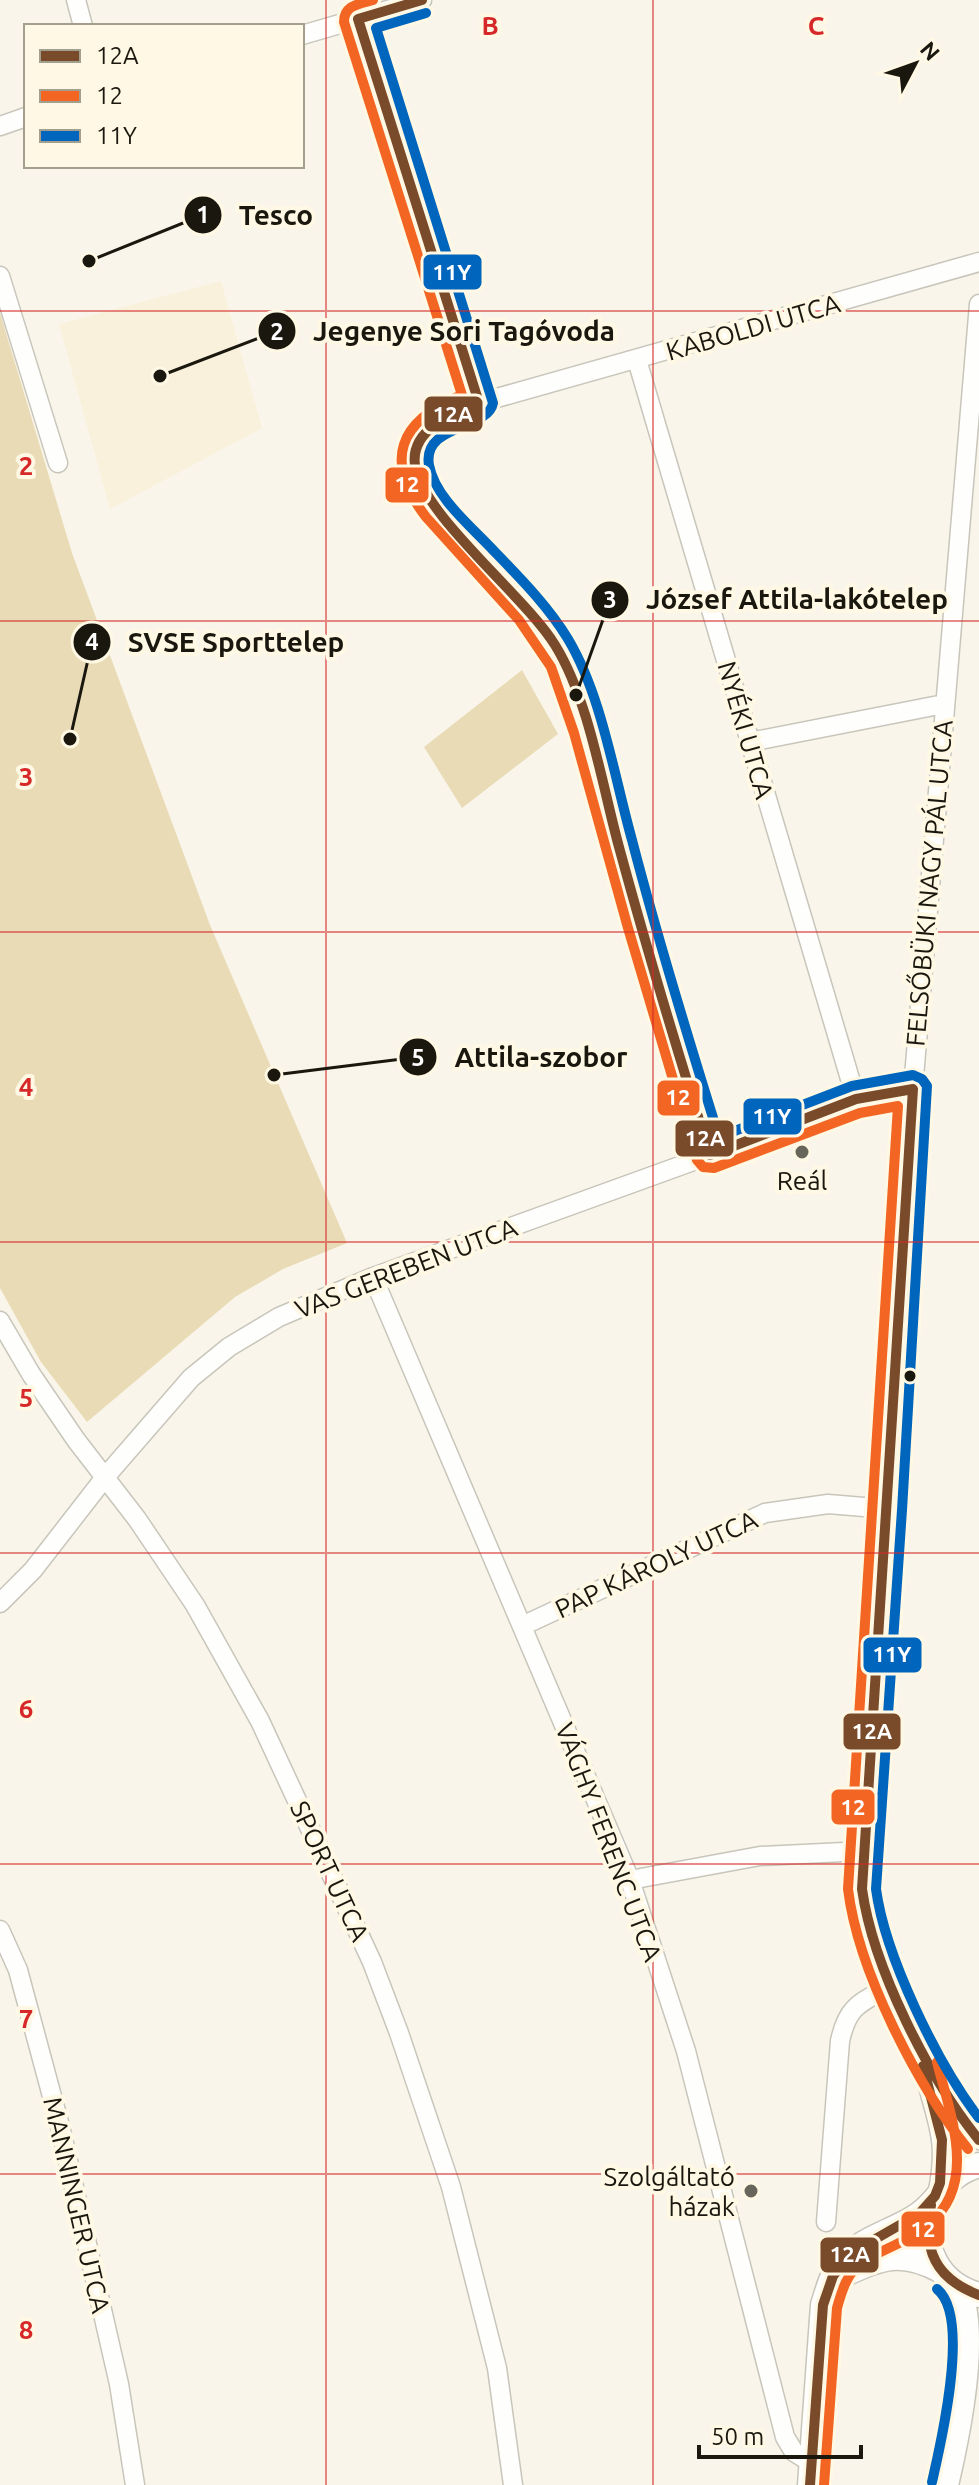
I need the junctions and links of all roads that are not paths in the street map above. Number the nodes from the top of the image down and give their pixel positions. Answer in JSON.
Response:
{"nodes":[{"id":1,"x":76,"y":0,"type":"edge"},
{"id":2,"x":422,"y":0,"type":"edge"},
{"id":3,"x":358,"y":19,"type":"junction"},
{"id":4,"x":82,"y":24,"type":"edge"},
{"id":5,"x":304,"y":34,"type":"edge"},
{"id":6,"x":24,"y":118,"type":"edge"},
{"id":7,"x":0,"y":126,"type":"edge"},
{"id":8,"x":979,"y":262,"type":"edge"},
{"id":9,"x":0,"y":276,"type":"edge"},
{"id":10,"x":979,"y":304,"type":"edge"},
{"id":11,"x":637,"y":360,"type":"junction"},
{"id":12,"x":479,"y":403,"type":"junction"},
{"id":13,"x":58,"y":463,"type":"dead end"},
{"id":14,"x":944,"y":704,"type":"junction"},
{"id":15,"x":750,"y":742,"type":"junction"},
{"id":16,"x":913,"y":1089,"type":"junction"},
{"id":17,"x":856,"y":1099,"type":"junction"},
{"id":18,"x":710,"y":1155,"type":"junction"},
{"id":19,"x":373,"y":1277,"type":"junction"},
{"id":20,"x":0,"y":1321,"type":"edge"},
{"id":21,"x":106,"y":1476,"type":"junction"},
{"id":22,"x":888,"y":1509,"type":"junction"},
{"id":23,"x":0,"y":1603,"type":"edge"},
{"id":24,"x":522,"y":1626,"type":"junction"},
{"id":25,"x":864,"y":1851,"type":"junction"},
{"id":26,"x":630,"y":1880,"type":"junction"},
{"id":27,"x":0,"y":1930,"type":"edge"},
{"id":28,"x":892,"y":1985,"type":"junction"},
{"id":29,"x":918,"y":2046,"type":"junction"},
{"id":30,"x":979,"y":2140,"type":"edge"},
{"id":31,"x":979,"y":2165,"type":"edge"},
{"id":32,"x":934,"y":2200,"type":"junction"},
{"id":33,"x":826,"y":2222,"type":"dead end"},
{"id":34,"x":943,"y":2274,"type":"junction"},
{"id":35,"x":830,"y":2281,"type":"junction"},
{"id":36,"x":979,"y":2295,"type":"edge"},
{"id":37,"x":979,"y":2375,"type":"edge"},
{"id":38,"x":959,"y":2424,"type":"junction"},
{"id":39,"x":811,"y":2474,"type":"edge"},
{"id":40,"x":135,"y":2485,"type":"edge"},
{"id":41,"x":513,"y":2485,"type":"edge"},
{"id":42,"x":946,"y":2485,"type":"edge"}],
"edges":[{"from":1,"to":4,"type":"street"},
{"from":2,"to":3,"type":"street"},
{"from":3,"to":5,"type":"street"},
{"from":3,"to":12,"type":"street"},
{"from":6,"to":7,"type":"street"},
{"from":8,"to":11,"type":"street","name":"KABOLDI UTCA"},
{"from":9,"to":13,"type":"street"},
{"from":10,"to":14,"type":"street","name":"FELSŐBÜKI NAGY PÁL UTCA"},
{"from":11,"to":12,"type":"street","name":"KABOLDI UTCA"},
{"from":11,"to":15,"type":"street","name":"NYÉKI UTCA"},
{"from":12,"to":18,"type":"street","name":"KABOLDI UTCA"},
{"from":14,"to":15,"type":"street"},
{"from":14,"to":16,"type":"street","name":"FELSŐBÜKI NAGY PÁL UTCA"},
{"from":15,"to":17,"type":"street","name":"NYÉKI UTCA"},
{"from":16,"to":17,"type":"street","name":"VAS GEREBEN UTCA"},
{"from":16,"to":22,"type":"street","name":"FELSŐBÜKI NAGY PÁL UTCA"},
{"from":17,"to":18,"type":"street","name":"VAS GEREBEN UTCA"},
{"from":18,"to":19,"type":"street","name":"VAS GEREBEN UTCA"},
{"from":19,"to":21,"type":"street","name":"VAS GEREBEN UTCA"},
{"from":19,"to":24,"type":"street","name":"VÁGHY FERENC UTCA"},
{"from":20,"to":21,"type":"street","name":"SPORT UTCA"},
{"from":21,"to":23,"type":"street","name":"VAS GEREBEN UTCA"},
{"from":21,"to":41,"type":"street","name":"SPORT UTCA"},
{"from":22,"to":24,"type":"street","name":"PAP KÁROLY UTCA"},
{"from":22,"to":25,"type":"street","name":"FELSŐBÜKI NAGY PÁL UTCA"},
{"from":24,"to":26,"type":"street","name":"VÁGHY FERENC UTCA"},
{"from":25,"to":26,"type":"street"},
{"from":25,"to":28,"type":"street","name":"FELSŐBÜKI NAGY PÁL UTCA"},
{"from":26,"to":39,"type":"street","name":"VÁGHY FERENC UTCA"},
{"from":27,"to":40,"type":"street","name":"MANNINGER UTCA"},
{"from":28,"to":29,"type":"street","name":"FELSŐBÜKI NAGY PÁL UTCA"},
{"from":28,"to":33,"type":"street"},
{"from":29,"to":30,"type":"street"},
{"from":29,"to":32,"type":"street"},
{"from":31,"to":32,"type":"main road"},
{"from":32,"to":34,"type":"main road"},
{"from":32,"to":35,"type":"main road"},
{"from":34,"to":35,"type":"main road"},
{"from":34,"to":36,"type":"main road"},
{"from":34,"to":38,"type":"main road"},
{"from":35,"to":39,"type":"main road"},
{"from":37,"to":38,"type":"main road"},
{"from":38,"to":42,"type":"main road"}]}
